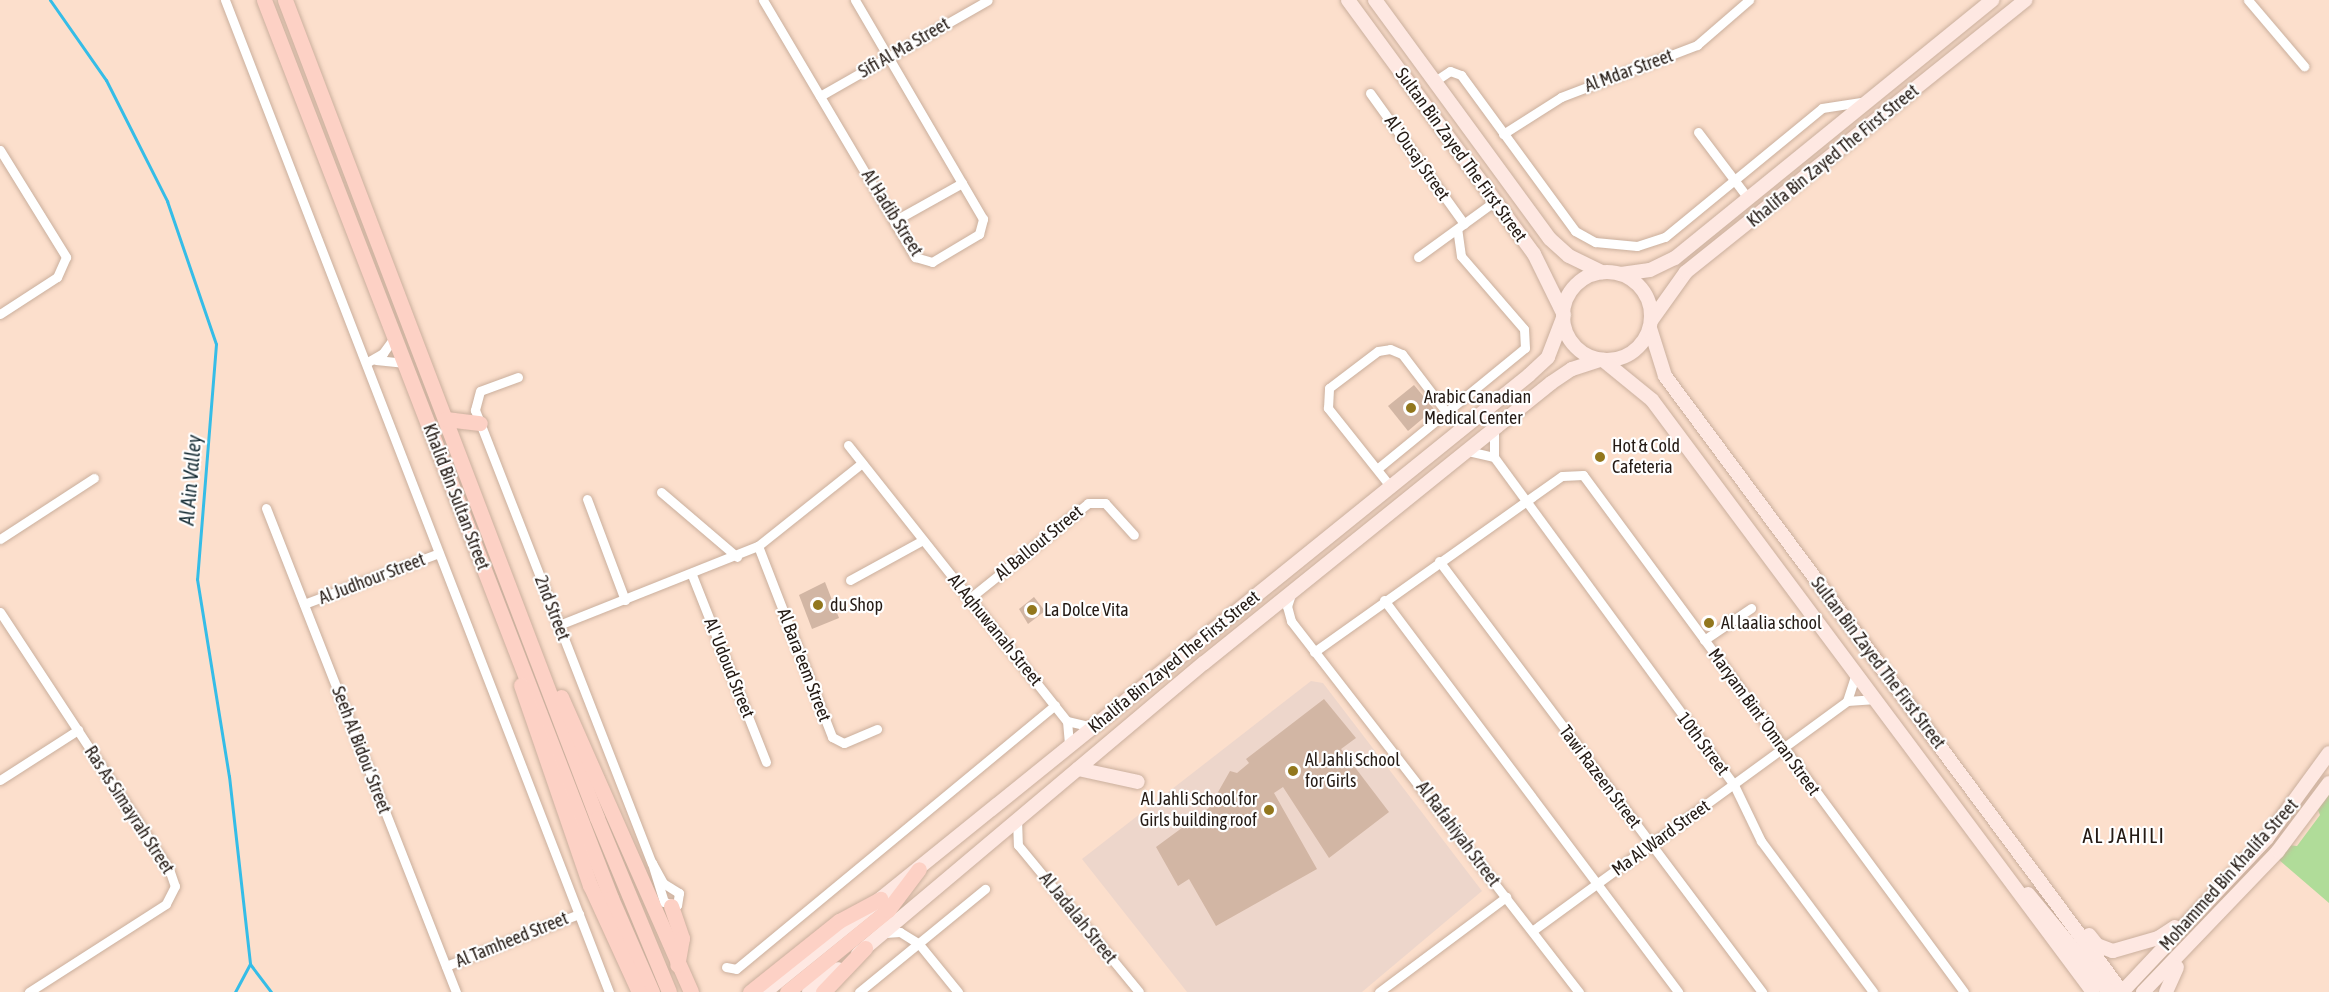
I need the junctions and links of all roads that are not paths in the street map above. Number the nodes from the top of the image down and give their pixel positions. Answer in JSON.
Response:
{"nodes":[{"id":1,"x":225,"y":0,"type":"edge"},
{"id":2,"x":264,"y":0,"type":"edge"},
{"id":3,"x":285,"y":0,"type":"edge"},
{"id":4,"x":763,"y":0,"type":"edge"},
{"id":5,"x":855,"y":0,"type":"edge"},
{"id":6,"x":988,"y":0,"type":"edge"},
{"id":7,"x":1348,"y":0,"type":"edge"},
{"id":8,"x":1375,"y":0,"type":"edge"},
{"id":9,"x":1749,"y":0,"type":"edge"},
{"id":10,"x":1993,"y":0,"type":"edge"},
{"id":11,"x":2025,"y":0,"type":"edge"},
{"id":12,"x":2248,"y":0,"type":"edge"},
{"id":13,"x":888,"y":57,"type":"junction"},
{"id":14,"x":2304,"y":66,"type":"dead end"},
{"id":15,"x":1434,"y":81,"type":"junction"},
{"id":16,"x":1370,"y":93,"type":"dead end"},
{"id":17,"x":820,"y":96,"type":"junction"},
{"id":18,"x":1871,"y":100,"type":"junction"},
{"id":19,"x":1835,"y":105,"type":"junction"},
{"id":20,"x":1839,"y":125,"type":"junction"},
{"id":21,"x":1698,"y":132,"type":"dead end"},
{"id":22,"x":1503,"y":134,"type":"junction"},
{"id":23,"x":0,"y":150,"type":"edge"},
{"id":24,"x":1734,"y":180,"type":"junction"},
{"id":25,"x":962,"y":183,"type":"junction"},
{"id":26,"x":1748,"y":198,"type":"junction"},
{"id":27,"x":1495,"y":201,"type":"junction"},
{"id":28,"x":894,"y":221,"type":"junction"},
{"id":29,"x":1460,"y":226,"type":"junction"},
{"id":30,"x":1418,"y":257,"type":"dead end"},
{"id":31,"x":1602,"y":272,"type":"junction"},
{"id":32,"x":1621,"y":274,"type":"junction"},
{"id":33,"x":0,"y":314,"type":"edge"},
{"id":34,"x":1563,"y":317,"type":"junction"},
{"id":35,"x":1650,"y":324,"type":"junction"},
{"id":36,"x":394,"y":338,"type":"junction"},
{"id":37,"x":1602,"y":360,"type":"junction"},
{"id":38,"x":370,"y":362,"type":"junction"},
{"id":39,"x":403,"y":363,"type":"junction"},
{"id":40,"x":518,"y":377,"type":"dead end"},
{"id":41,"x":1447,"y":413,"type":"junction"},
{"id":42,"x":446,"y":419,"type":"junction"},
{"id":43,"x":480,"y":423,"type":"junction"},
{"id":44,"x":1494,"y":428,"type":"junction"},
{"id":45,"x":848,"y":445,"type":"dead end"},
{"id":46,"x":1466,"y":451,"type":"junction"},
{"id":47,"x":1494,"y":457,"type":"junction"},
{"id":48,"x":862,"y":463,"type":"junction"},
{"id":49,"x":1377,"y":469,"type":"junction"},
{"id":50,"x":94,"y":478,"type":"dead end"},
{"id":51,"x":1390,"y":486,"type":"junction"},
{"id":52,"x":661,"y":492,"type":"dead end"},
{"id":53,"x":587,"y":499,"type":"dead end"},
{"id":54,"x":1526,"y":500,"type":"junction"},
{"id":55,"x":266,"y":508,"type":"dead end"},
{"id":56,"x":1134,"y":535,"type":"dead end"},
{"id":57,"x":0,"y":539,"type":"edge"},
{"id":58,"x":923,"y":540,"type":"junction"},
{"id":59,"x":758,"y":546,"type":"junction"},
{"id":60,"x":439,"y":553,"type":"junction"},
{"id":61,"x":737,"y":556,"type":"junction"},
{"id":62,"x":1439,"y":561,"type":"junction"},
{"id":63,"x":692,"y":574,"type":"junction"},
{"id":64,"x":849,"y":580,"type":"dead end"},
{"id":65,"x":1292,"y":592,"type":"junction"},
{"id":66,"x":970,"y":598,"type":"junction"},
{"id":67,"x":625,"y":600,"type":"junction"},
{"id":68,"x":1384,"y":600,"type":"junction"},
{"id":69,"x":304,"y":604,"type":"junction"},
{"id":70,"x":1751,"y":608,"type":"dead end"},
{"id":71,"x":0,"y":612,"type":"edge"},
{"id":72,"x":1265,"y":614,"type":"junction"},
{"id":73,"x":1291,"y":621,"type":"junction"},
{"id":74,"x":559,"y":625,"type":"junction"},
{"id":75,"x":1704,"y":640,"type":"junction"},
{"id":76,"x":513,"y":647,"type":"junction"},
{"id":77,"x":1314,"y":652,"type":"junction"},
{"id":78,"x":540,"y":661,"type":"junction"},
{"id":79,"x":1856,"y":672,"type":"junction"},
{"id":80,"x":1876,"y":699,"type":"junction"},
{"id":81,"x":1847,"y":701,"type":"junction"},
{"id":82,"x":1055,"y":705,"type":"junction"},
{"id":83,"x":1067,"y":721,"type":"junction"},
{"id":84,"x":1094,"y":728,"type":"junction"},
{"id":85,"x":877,"y":729,"type":"dead end"},
{"id":86,"x":78,"y":730,"type":"junction"},
{"id":87,"x":1069,"y":746,"type":"junction"},
{"id":88,"x":1782,"y":747,"type":"junction"},
{"id":89,"x":2329,"y":753,"type":"edge"},
{"id":90,"x":766,"y":762,"type":"dead end"},
{"id":91,"x":1078,"y":769,"type":"junction"},
{"id":92,"x":0,"y":780,"type":"edge"},
{"id":93,"x":1138,"y":782,"type":"dead end"},
{"id":94,"x":2329,"y":783,"type":"edge"},
{"id":95,"x":1734,"y":785,"type":"junction"},
{"id":96,"x":1018,"y":818,"type":"junction"},
{"id":97,"x":992,"y":840,"type":"junction"},
{"id":98,"x":1018,"y":844,"type":"junction"},
{"id":99,"x":1650,"y":844,"type":"junction"},
{"id":100,"x":652,"y":863,"type":"junction"},
{"id":101,"x":920,"y":869,"type":"junction"},
{"id":102,"x":2011,"y":884,"type":"junction"},
{"id":103,"x":1596,"y":885,"type":"junction"},
{"id":104,"x":985,"y":889,"type":"dead end"},
{"id":105,"x":2214,"y":894,"type":"junction"},
{"id":106,"x":1506,"y":897,"type":"junction"},
{"id":107,"x":880,"y":899,"type":"junction"},
{"id":108,"x":2057,"y":905,"type":"junction"},
{"id":109,"x":671,"y":906,"type":"junction"},
{"id":110,"x":912,"y":907,"type":"junction"},
{"id":111,"x":2225,"y":907,"type":"junction"},
{"id":112,"x":579,"y":914,"type":"junction"},
{"id":113,"x":1532,"y":931,"type":"junction"},
{"id":114,"x":881,"y":934,"type":"junction"},
{"id":115,"x":916,"y":942,"type":"junction"},
{"id":116,"x":865,"y":948,"type":"junction"},
{"id":117,"x":677,"y":965,"type":"junction"},
{"id":118,"x":446,"y":966,"type":"junction"},
{"id":119,"x":726,"y":967,"type":"dead end"},
{"id":120,"x":29,"y":992,"type":"edge"},
{"id":121,"x":456,"y":992,"type":"edge"},
{"id":122,"x":609,"y":992,"type":"edge"},
{"id":123,"x":639,"y":992,"type":"edge"},
{"id":124,"x":652,"y":992,"type":"edge"},
{"id":125,"x":669,"y":992,"type":"edge"},
{"id":126,"x":691,"y":992,"type":"edge"},
{"id":127,"x":750,"y":992,"type":"edge"},
{"id":128,"x":765,"y":992,"type":"edge"},
{"id":129,"x":787,"y":992,"type":"edge"},
{"id":130,"x":809,"y":992,"type":"edge"},
{"id":131,"x":823,"y":992,"type":"edge"},
{"id":132,"x":859,"y":992,"type":"edge"},
{"id":133,"x":958,"y":992,"type":"edge"},
{"id":134,"x":1139,"y":992,"type":"edge"},
{"id":135,"x":1379,"y":992,"type":"edge"},
{"id":136,"x":1580,"y":992,"type":"edge"},
{"id":137,"x":1678,"y":992,"type":"edge"},
{"id":138,"x":1762,"y":992,"type":"edge"},
{"id":139,"x":1873,"y":992,"type":"edge"},
{"id":140,"x":1964,"y":992,"type":"edge"},
{"id":141,"x":2093,"y":992,"type":"edge"},
{"id":142,"x":2109,"y":992,"type":"edge"},
{"id":143,"x":2122,"y":992,"type":"edge"},
{"id":144,"x":2143,"y":992,"type":"edge"},
{"id":145,"x":2166,"y":992,"type":"edge"}],
"edges":[{"from":1,"to":38,"type":"street"},
{"from":2,"to":36,"type":"main road","name":"Khalid Bin Sultan Street"},
{"from":3,"to":42,"type":"main road","name":"Khalid Bin Sultan Street"},
{"from":4,"to":17,"type":"street","name":"Al Hadib Street"},
{"from":5,"to":13,"type":"street","name":"Al Hadib Street"},
{"from":6,"to":13,"type":"street","name":"Sifi Al Ma Street"},
{"from":7,"to":27,"type":"main road","name":"Sultan Bin Zayed The First Street"},
{"from":8,"to":15,"type":"main road","name":"Sultan Bin Zayed The First Street"},
{"from":9,"to":22,"type":"street","name":"Al Mdar Street"},
{"from":10,"to":18,"type":"main road","name":"Khalifa Bin Zayed The First Street"},
{"from":11,"to":35,"type":"main road","name":"Khalifa Bin Zayed The First Street"},
{"from":12,"to":14,"type":"street"},
{"from":13,"to":17,"type":"street","name":"Sifi Al Ma Street"},
{"from":13,"to":25,"type":"street","name":"Al Hadib Street"},
{"from":15,"to":22,"type":"street"},
{"from":15,"to":31,"type":"main road","name":"Sultan Bin Zayed The First Street"},
{"from":16,"to":29,"type":"street","name":"Al 'Ousaj Street"},
{"from":17,"to":28,"type":"street","name":"Al Hadib Street"},
{"from":18,"to":19,"type":"street"},
{"from":18,"to":20,"type":"main road","name":"Khalifa Bin Zayed The First Street"},
{"from":19,"to":20,"type":"street"},
{"from":19,"to":24,"type":"street"},
{"from":20,"to":26,"type":"main road","name":"Khalifa Bin Zayed The First Street"},
{"from":21,"to":24,"type":"street"},
{"from":22,"to":24,"type":"street"},
{"from":23,"to":33,"type":"street"},
{"from":24,"to":26,"type":"street"},
{"from":25,"to":28,"type":"street"},
{"from":25,"to":28,"type":"street","name":"Al Hadib Street"},
{"from":26,"to":32,"type":"main road","name":"Khalifa Bin Zayed The First Street"},
{"from":27,"to":29,"type":"street"},
{"from":27,"to":34,"type":"main road","name":"Sultan Bin Zayed The First Street"},
{"from":29,"to":30,"type":"street"},
{"from":29,"to":41,"type":"street","name":"Al 'Ousaj Street"},
{"from":31,"to":32,"type":"main road"},
{"from":31,"to":34,"type":"main road"},
{"from":32,"to":35,"type":"main road"},
{"from":34,"to":37,"type":"main road"},
{"from":34,"to":51,"type":"main road","name":"Khalifa Bin Zayed The First Street"},
{"from":35,"to":37,"type":"main road"},
{"from":35,"to":108,"type":"main road","name":"Sultan Bin Zayed The First Street"},
{"from":36,"to":38,"type":"street"},
{"from":36,"to":39,"type":"main road","name":"Khalid Bin Sultan Street"},
{"from":37,"to":44,"type":"main road","name":"Khalifa Bin Zayed The First Street"},
{"from":37,"to":79,"type":"main road","name":"Sultan Bin Zayed The First Street"},
{"from":38,"to":39,"type":"street"},
{"from":38,"to":60,"type":"street"},
{"from":39,"to":76,"type":"main road","name":"Khalid Bin Sultan Street"},
{"from":40,"to":43,"type":"street","name":"2nd Street"},
{"from":41,"to":49,"type":"street","name":"Al 'Ousaj Street"},
{"from":41,"to":49,"type":"street"},
{"from":42,"to":43,"type":"main road"},
{"from":42,"to":78,"type":"main road","name":"Khalid Bin Sultan Street"},
{"from":43,"to":74,"type":"street","name":"2nd Street"},
{"from":44,"to":46,"type":"main road","name":"Khalifa Bin Zayed The First Street"},
{"from":44,"to":47,"type":"street"},
{"from":45,"to":48,"type":"street","name":"Al Aqhuwanah Street"},
{"from":46,"to":47,"type":"street"},
{"from":46,"to":65,"type":"main road","name":"Khalifa Bin Zayed The First Street"},
{"from":47,"to":54,"type":"street"},
{"from":48,"to":58,"type":"street","name":"Al Aqhuwanah Street"},
{"from":48,"to":59,"type":"street"},
{"from":49,"to":51,"type":"street"},
{"from":50,"to":57,"type":"street"},
{"from":51,"to":84,"type":"main road","name":"Khalifa Bin Zayed The First Street"},
{"from":52,"to":61,"type":"street"},
{"from":53,"to":67,"type":"street"},
{"from":54,"to":62,"type":"street","name":"Maryam Bint 'Omran Street"},
{"from":54,"to":75,"type":"street","name":"Maryam Bint 'Omran Street"},
{"from":54,"to":95,"type":"street","name":"10th Street"},
{"from":55,"to":69,"type":"street","name":"Seeh Al Bidou' Street"},
{"from":56,"to":66,"type":"street","name":"Al Ballout Street"},
{"from":58,"to":64,"type":"street"},
{"from":58,"to":66,"type":"street","name":"Al Aqhuwanah Street"},
{"from":59,"to":61,"type":"street"},
{"from":59,"to":85,"type":"street","name":"Al Bara'eem Street"},
{"from":60,"to":69,"type":"street","name":"Al Judhour Street"},
{"from":60,"to":112,"type":"street"},
{"from":61,"to":63,"type":"street"},
{"from":62,"to":68,"type":"street","name":"Maryam Bint 'Omran Street"},
{"from":62,"to":99,"type":"street","name":"Tawi Razeen Street"},
{"from":63,"to":67,"type":"street"},
{"from":63,"to":90,"type":"street","name":"Al 'Udoud Street"},
{"from":65,"to":72,"type":"main road","name":"Khalifa Bin Zayed The First Street"},
{"from":65,"to":73,"type":"street"},
{"from":66,"to":82,"type":"street","name":"Al Aqhuwanah Street"},
{"from":67,"to":74,"type":"street"},
{"from":68,"to":77,"type":"street","name":"Maryam Bint 'Omran Street"},
{"from":68,"to":103,"type":"street"},
{"from":69,"to":118,"type":"street","name":"Seeh Al Bidou' Street"},
{"from":70,"to":75,"type":"street"},
{"from":71,"to":86,"type":"street","name":"Ras As Simayrah Street"},
{"from":72,"to":73,"type":"street"},
{"from":72,"to":91,"type":"main road","name":"Khalifa Bin Zayed The First Street"},
{"from":73,"to":77,"type":"street","name":"Al Rafahiyah Street"},
{"from":74,"to":100,"type":"street","name":"2nd Street"},
{"from":75,"to":88,"type":"street","name":"Maryam Bint 'Omran Street"},
{"from":76,"to":123,"type":"main road"},
{"from":76,"to":124,"type":"main road","name":"Khalid Bin Sultan Street"},
{"from":77,"to":106,"type":"street","name":"Al Rafahiyah Street"},
{"from":78,"to":117,"type":"main road"},
{"from":78,"to":125,"type":"main road","name":"Khalid Bin Sultan Street"},
{"from":79,"to":80,"type":"main road","name":"Sultan Bin Zayed The First Street"},
{"from":79,"to":81,"type":"street"},
{"from":80,"to":81,"type":"street"},
{"from":80,"to":102,"type":"main road","name":"Sultan Bin Zayed The First Street"},
{"from":81,"to":88,"type":"street","name":"Ma Al Ward Street"},
{"from":82,"to":83,"type":"street","name":"Al Aqhuwanah Street"},
{"from":82,"to":119,"type":"street"},
{"from":83,"to":84,"type":"street"},
{"from":83,"to":87,"type":"street"},
{"from":84,"to":87,"type":"main road","name":"Khalifa Bin Zayed The First Street"},
{"from":86,"to":92,"type":"street"},
{"from":86,"to":120,"type":"street","name":"Ras As Simayrah Street"},
{"from":87,"to":101,"type":"main road","name":"Khalifa Bin Zayed The First Street"},
{"from":88,"to":95,"type":"street","name":"Ma Al Ward Street"},
{"from":88,"to":140,"type":"street","name":"Maryam Bint 'Omran Street"},
{"from":89,"to":105,"type":"main road","name":"Mohammed Bin Khalifa Street"},
{"from":91,"to":93,"type":"main road"},
{"from":91,"to":96,"type":"main road","name":"Khalifa Bin Zayed The First Street"},
{"from":94,"to":111,"type":"main road","name":"Mohammed Bin Khalifa Street"},
{"from":95,"to":99,"type":"street","name":"Ma Al Ward Street"},
{"from":95,"to":139,"type":"street","name":"10th Street"},
{"from":96,"to":97,"type":"main road","name":"Khalifa Bin Zayed The First Street"},
{"from":96,"to":98,"type":"street"},
{"from":97,"to":98,"type":"street"},
{"from":97,"to":110,"type":"main road","name":"Khalifa Bin Zayed The First Street"},
{"from":98,"to":134,"type":"street","name":"Al Jadalah Street"},
{"from":99,"to":103,"type":"street","name":"Ma Al Ward Street"},
{"from":99,"to":138,"type":"street","name":"Tawi Razeen Street"},
{"from":100,"to":109,"type":"street","name":"2nd Street"},
{"from":100,"to":109,"type":"street","name":"2nd Street"},
{"from":101,"to":107,"type":"main road","name":"Khalifa Bin Zayed The First Street"},
{"from":101,"to":129,"type":"main road"},
{"from":102,"to":141,"type":"main road","name":"Sultan Bin Zayed The First Street"},
{"from":102,"to":142,"type":"main road"},
{"from":103,"to":113,"type":"street","name":"Ma Al Ward Street"},
{"from":103,"to":137,"type":"street"},
{"from":104,"to":115,"type":"street"},
{"from":105,"to":108,"type":"main road"},
{"from":105,"to":143,"type":"main road","name":"Mohammed Bin Khalifa Street"},
{"from":106,"to":113,"type":"street","name":"Al Rafahiyah Street"},
{"from":106,"to":135,"type":"street"},
{"from":107,"to":127,"type":"main road"},
{"from":107,"to":128,"type":"main road","name":"Khalifa Bin Zayed The First Street"},
{"from":108,"to":143,"type":"main road","name":"Sultan Bin Zayed The First Street"},
{"from":109,"to":117,"type":"main road"},
{"from":110,"to":114,"type":"main road","name":"Khalifa Bin Zayed The First Street"},
{"from":110,"to":115,"type":"street"},
{"from":111,"to":144,"type":"main road","name":"Mohammed Bin Khalifa Street"},
{"from":111,"to":145,"type":"main road"},
{"from":112,"to":118,"type":"street","name":"Al Tamheed Street"},
{"from":112,"to":122,"type":"street"},
{"from":113,"to":136,"type":"street","name":"Al Rafahiyah Street"},
{"from":114,"to":115,"type":"street"},
{"from":114,"to":116,"type":"main road","name":"Khalifa Bin Zayed The First Street"},
{"from":115,"to":132,"type":"street"},
{"from":115,"to":133,"type":"street"},
{"from":116,"to":130,"type":"main road","name":"Khalifa Bin Zayed The First Street"},
{"from":116,"to":131,"type":"main road"},
{"from":117,"to":126,"type":"main road"},
{"from":118,"to":121,"type":"street","name":"Seeh Al Bidou' Street"}]}
